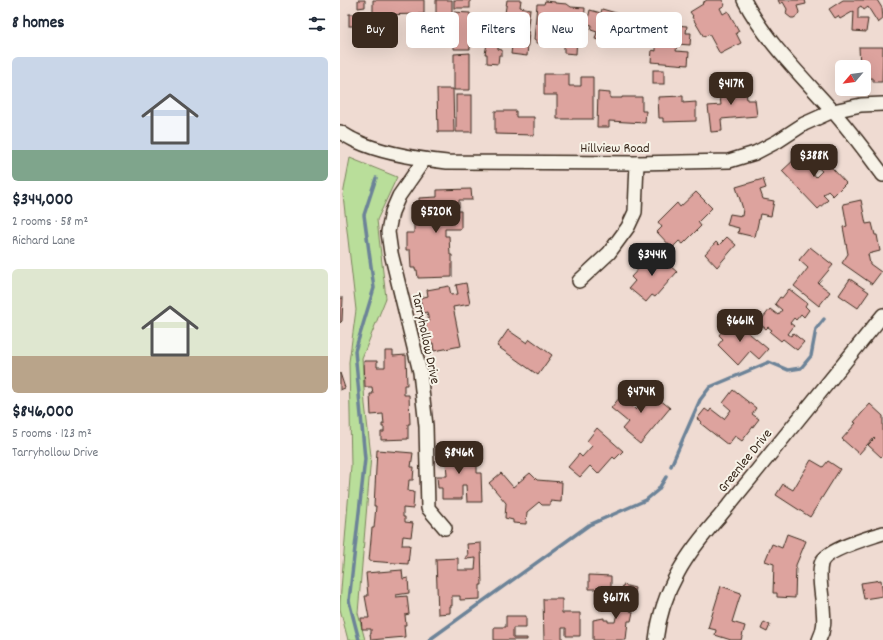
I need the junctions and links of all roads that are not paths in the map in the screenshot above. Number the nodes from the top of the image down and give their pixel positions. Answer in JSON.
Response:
{"nodes":[{"id":1,"x":744,"y":0,"type":"edge"},
{"id":2,"x":883,"y":104,"type":"edge"},
{"id":3,"x":833,"y":111,"type":"junction"},
{"id":4,"x":340,"y":132,"type":"edge"},
{"id":5,"x":424,"y":160,"type":"junction"},
{"id":6,"x":637,"y":163,"type":"junction"},
{"id":7,"x":883,"y":175,"type":"edge"},
{"id":8,"x":579,"y":281,"type":"dead end"},
{"id":9,"x":883,"y":314,"type":"edge"},
{"id":10,"x":445,"y":528,"type":"dead end"},
{"id":11,"x":883,"y":533,"type":"edge"},
{"id":12,"x":656,"y":640,"type":"edge"},
{"id":13,"x":819,"y":640,"type":"edge"}],
"edges":[{"from":1,"to":3,"type":"street"},
{"from":2,"to":3,"type":"street","name":"Hillview Road"},
{"from":3,"to":6,"type":"street","name":"Hillview Road"},
{"from":3,"to":7,"type":"street"},
{"from":4,"to":5,"type":"street","name":"Hillview Road"},
{"from":5,"to":6,"type":"street","name":"Hillview Road"},
{"from":5,"to":10,"type":"street","name":"Tarryhollow Drive"},
{"from":6,"to":8,"type":"street"},
{"from":9,"to":12,"type":"street","name":"Greenlee Drive"},
{"from":11,"to":13,"type":"street"}]}
